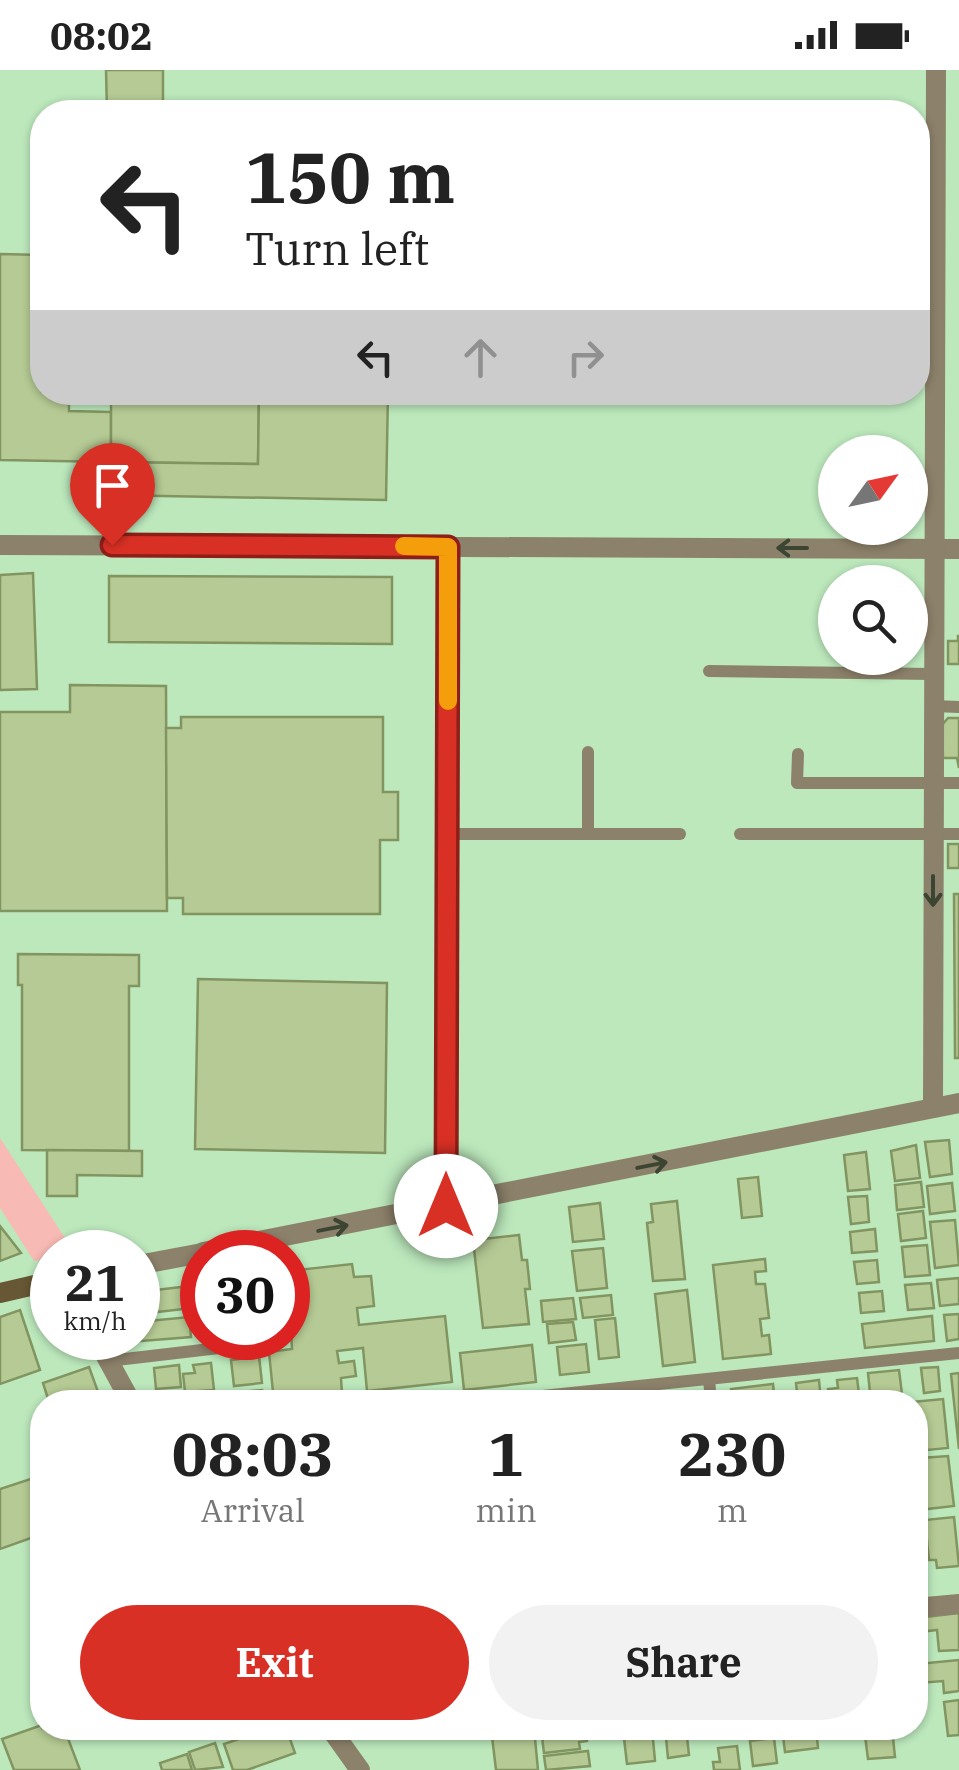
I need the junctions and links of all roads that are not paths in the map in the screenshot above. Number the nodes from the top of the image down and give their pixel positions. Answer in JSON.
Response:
{"nodes":[{"id":1,"x":936,"y":70,"type":"edge"},
{"id":2,"x":0,"y":545,"type":"edge"},
{"id":3,"x":448,"y":547,"type":"junction"},
{"id":4,"x":934,"y":549,"type":"junction"},
{"id":5,"x":959,"y":549,"type":"edge"},
{"id":6,"x":709,"y":672,"type":"dead end"},
{"id":7,"x":934,"y":674,"type":"junction"},
{"id":8,"x":934,"y":706,"type":"junction"},
{"id":9,"x":959,"y":707,"type":"edge"},
{"id":10,"x":588,"y":752,"type":"dead end"},
{"id":11,"x":798,"y":754,"type":"dead end"},
{"id":12,"x":933,"y":783,"type":"junction"},
{"id":13,"x":959,"y":783,"type":"edge"},
{"id":14,"x":447,"y":834,"type":"junction"},
{"id":15,"x":588,"y":834,"type":"junction"},
{"id":16,"x":680,"y":834,"type":"dead end"},
{"id":17,"x":740,"y":834,"type":"dead end"},
{"id":18,"x":932,"y":834,"type":"junction"},
{"id":19,"x":959,"y":834,"type":"edge"},
{"id":20,"x":959,"y":1103,"type":"edge"},
{"id":21,"x":933,"y":1108,"type":"junction"},
{"id":22,"x":446,"y":1206,"type":"junction"},
{"id":23,"x":310,"y":1232,"type":"edge"},
{"id":24,"x":30,"y":1286,"type":"edge"},
{"id":25,"x":0,"y":1292,"type":"edge"},
{"id":26,"x":959,"y":1353,"type":"edge"},
{"id":27,"x":108,"y":1360,"type":"edge"},
{"id":28,"x":709,"y":1379,"type":"junction"},
{"id":29,"x":124,"y":1390,"type":"edge"},
{"id":30,"x":601,"y":1390,"type":"edge"},
{"id":31,"x":710,"y":1390,"type":"edge"},
{"id":32,"x":959,"y":1604,"type":"edge"},
{"id":33,"x":928,"y":1607,"type":"edge"},
{"id":34,"x":339,"y":1740,"type":"edge"},
{"id":35,"x":360,"y":1770,"type":"edge"}],
"edges":[{"from":1,"to":4,"type":"street"},
{"from":2,"to":3,"type":"street"},
{"from":4,"to":3,"type":"street","one_way":true},
{"from":3,"to":14,"type":"street"},
{"from":4,"to":5,"type":"street"},
{"from":4,"to":7,"type":"street"},
{"from":6,"to":7,"type":"lane"},
{"from":7,"to":8,"type":"street"},
{"from":8,"to":9,"type":"lane"},
{"from":8,"to":12,"type":"street"},
{"from":10,"to":15,"type":"lane"},
{"from":11,"to":12,"type":"lane"},
{"from":12,"to":13,"type":"lane"},
{"from":12,"to":18,"type":"street"},
{"from":14,"to":15,"type":"lane"},
{"from":14,"to":22,"type":"street"},
{"from":15,"to":16,"type":"lane"},
{"from":17,"to":18,"type":"lane"},
{"from":18,"to":19,"type":"lane"},
{"from":18,"to":21,"type":"street","one_way":true},
{"from":20,"to":21,"type":"street"},
{"from":22,"to":21,"type":"street","one_way":true},
{"from":23,"to":22,"type":"street","one_way":true},
{"from":24,"to":25,"type":"street"},
{"from":26,"to":28,"type":"lane"},
{"from":27,"to":29,"type":"street"},
{"from":28,"to":30,"type":"lane"},
{"from":28,"to":31,"type":"lane"},
{"from":32,"to":33,"type":"street"},
{"from":34,"to":35,"type":"street"}]}
